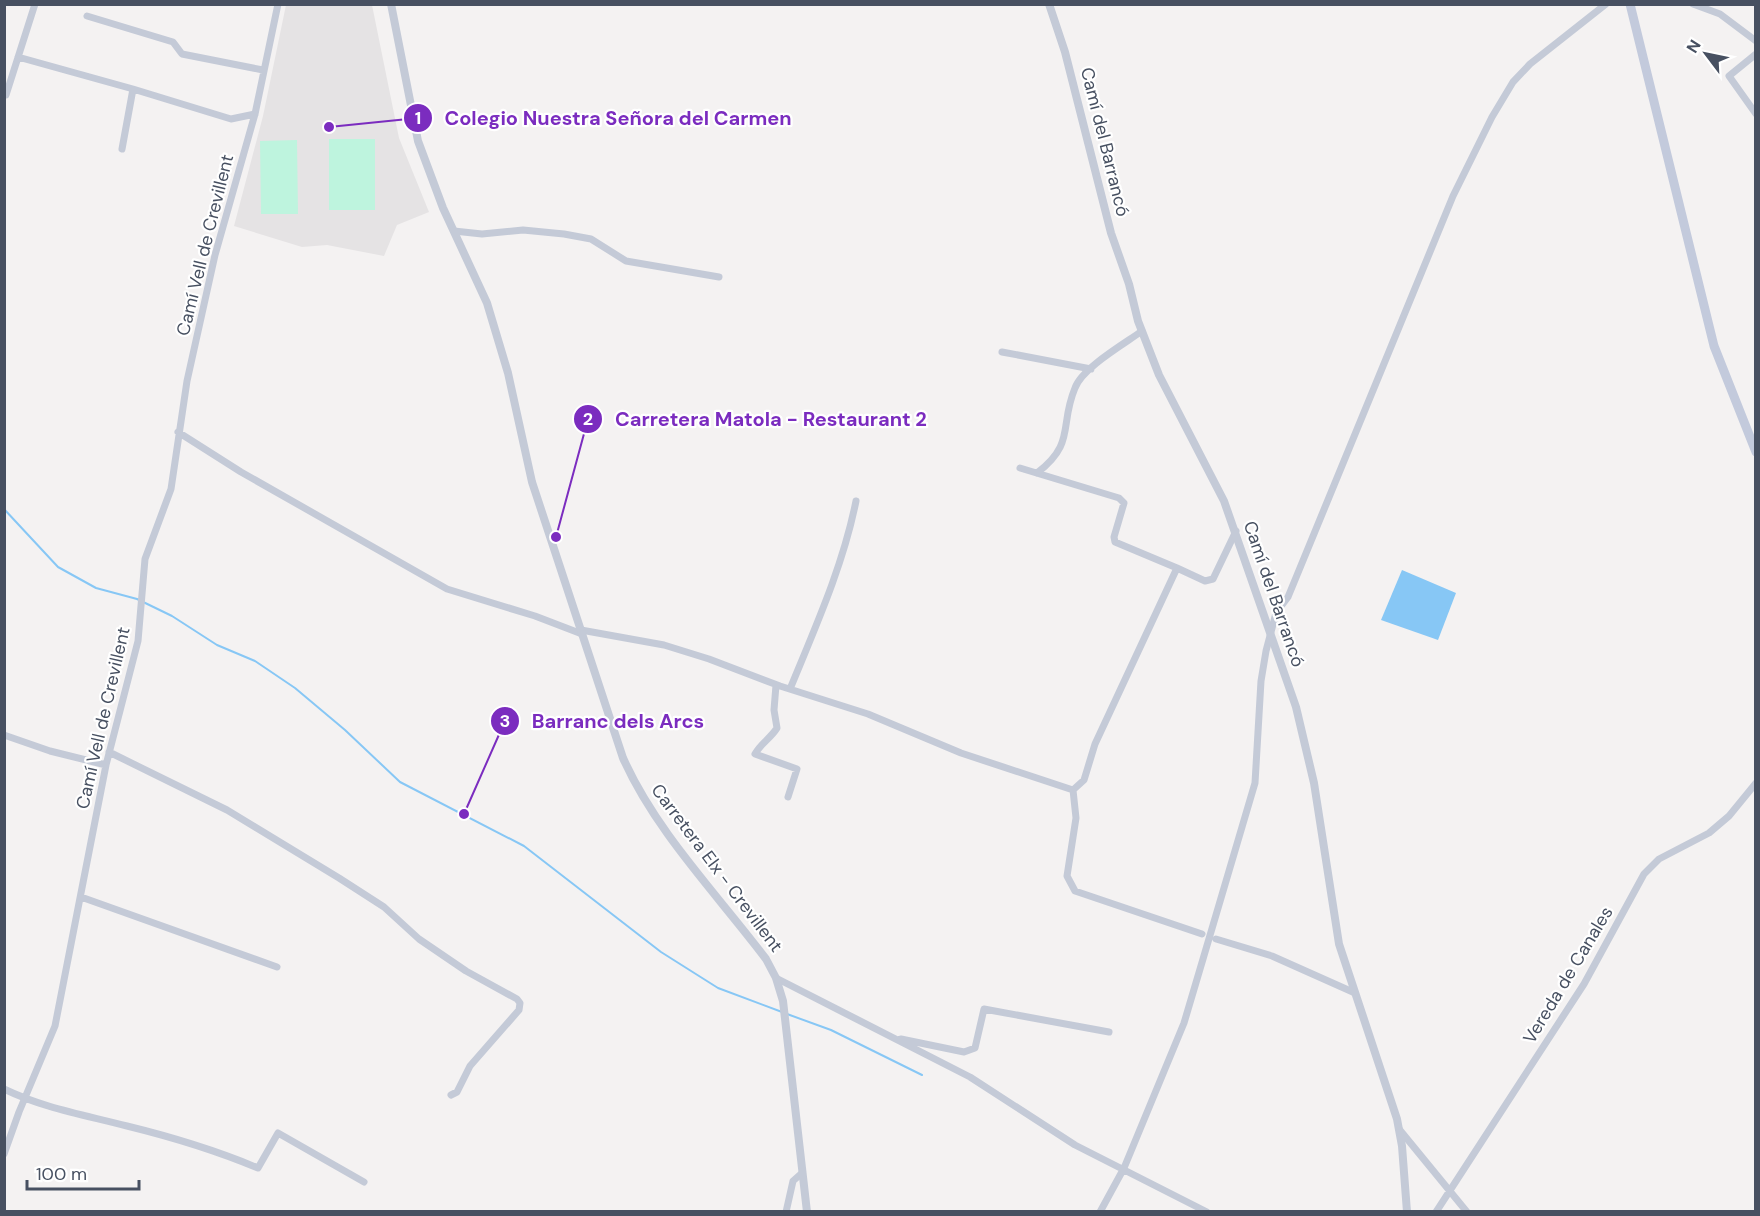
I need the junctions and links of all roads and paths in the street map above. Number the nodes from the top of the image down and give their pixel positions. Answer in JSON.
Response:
{"nodes":[{"id":1,"x":35,"y":4,"type":"edge"},
{"id":2,"x":278,"y":4,"type":"edge"},
{"id":3,"x":391,"y":4,"type":"edge"},
{"id":4,"x":1049,"y":4,"type":"edge"},
{"id":5,"x":1606,"y":4,"type":"edge"},
{"id":6,"x":1630,"y":4,"type":"edge"},
{"id":7,"x":1693,"y":4,"type":"edge"},
{"id":8,"x":87,"y":16,"type":"dead end"},
{"id":9,"x":1755,"y":41,"type":"edge"},
{"id":10,"x":1755,"y":54,"type":"edge"},
{"id":11,"x":18,"y":57,"type":"junction"},
{"id":12,"x":263,"y":70,"type":"junction"},
{"id":13,"x":133,"y":89,"type":"junction"},
{"id":14,"x":6,"y":95,"type":"dead end"},
{"id":15,"x":255,"y":114,"type":"junction"},
{"id":16,"x":1755,"y":114,"type":"edge"},
{"id":17,"x":122,"y":149,"type":"dead end"},
{"id":18,"x":454,"y":231,"type":"junction"},
{"id":19,"x":719,"y":277,"type":"dead end"},
{"id":20,"x":1142,"y":331,"type":"junction"},
{"id":21,"x":1002,"y":352,"type":"dead end"},
{"id":22,"x":1091,"y":369,"type":"junction"},
{"id":23,"x":178,"y":432,"type":"junction"},
{"id":24,"x":1755,"y":452,"type":"edge"},
{"id":25,"x":1020,"y":468,"type":"dead end"},
{"id":26,"x":1037,"y":473,"type":"junction"},
{"id":27,"x":856,"y":501,"type":"dead end"},
{"id":28,"x":1236,"y":531,"type":"junction"},
{"id":29,"x":1177,"y":568,"type":"junction"},
{"id":30,"x":582,"y":632,"type":"junction"},
{"id":31,"x":1270,"y":634,"type":"junction"},
{"id":32,"x":776,"y":685,"type":"junction"},
{"id":33,"x":790,"y":689,"type":"junction"},
{"id":34,"x":4,"y":735,"type":"edge"},
{"id":35,"x":109,"y":752,"type":"junction"},
{"id":36,"x":106,"y":765,"type":"junction"},
{"id":37,"x":1755,"y":783,"type":"edge"},
{"id":38,"x":1073,"y":790,"type":"junction"},
{"id":39,"x":788,"y":797,"type":"dead end"},
{"id":40,"x":81,"y":897,"type":"junction"},
{"id":41,"x":1202,"y":934,"type":"dead end"},
{"id":42,"x":1216,"y":939,"type":"dead end"},
{"id":43,"x":277,"y":966,"type":"dead end"},
{"id":44,"x":776,"y":978,"type":"junction"},
{"id":45,"x":1355,"y":993,"type":"junction"},
{"id":46,"x":1109,"y":1032,"type":"dead end"},
{"id":47,"x":892,"y":1038,"type":"junction"},
{"id":48,"x":4,"y":1089,"type":"edge"},
{"id":49,"x":451,"y":1095,"type":"dead end"},
{"id":50,"x":25,"y":1099,"type":"junction"},
{"id":51,"x":1399,"y":1129,"type":"junction"},
{"id":52,"x":4,"y":1154,"type":"edge"},
{"id":53,"x":1124,"y":1168,"type":"junction"},
{"id":54,"x":802,"y":1173,"type":"junction"},
{"id":55,"x":363,"y":1182,"type":"dead end"},
{"id":56,"x":1450,"y":1191,"type":"junction"},
{"id":57,"x":786,"y":1212,"type":"edge"},
{"id":58,"x":807,"y":1212,"type":"edge"},
{"id":59,"x":1100,"y":1212,"type":"edge"},
{"id":60,"x":1207,"y":1212,"type":"edge"},
{"id":61,"x":1407,"y":1212,"type":"edge"},
{"id":62,"x":1436,"y":1212,"type":"edge"},
{"id":63,"x":1467,"y":1212,"type":"edge"}],
"edges":[{"from":1,"to":11,"type":"street"},
{"from":2,"to":12,"type":"street","name":"Camí Vell de Crevillent"},
{"from":3,"to":18,"type":"street","name":"Carretera Elx - Crevillent"},
{"from":4,"to":20,"type":"street","name":"Camí del Barrancó"},
{"from":5,"to":31,"type":"street"},
{"from":6,"to":24,"type":"main road"},
{"from":7,"to":9,"type":"street"},
{"from":8,"to":12,"type":"street"},
{"from":10,"to":16,"type":"street"},
{"from":11,"to":13,"type":"street"},
{"from":11,"to":14,"type":"street"},
{"from":12,"to":15,"type":"street","name":"Camí Vell de Crevillent"},
{"from":13,"to":15,"type":"street"},
{"from":13,"to":17,"type":"street"},
{"from":15,"to":23,"type":"street","name":"Camí Vell de Crevillent"},
{"from":18,"to":19,"type":"street"},
{"from":18,"to":30,"type":"street","name":"Carretera Elx - Crevillent"},
{"from":20,"to":22,"type":"street"},
{"from":20,"to":28,"type":"street","name":"Camí del Barrancó"},
{"from":21,"to":22,"type":"street"},
{"from":22,"to":26,"type":"street"},
{"from":23,"to":30,"type":"street"},
{"from":23,"to":35,"type":"street","name":"Camí Vell de Crevillent"},
{"from":25,"to":26,"type":"street"},
{"from":26,"to":29,"type":"street"},
{"from":27,"to":33,"type":"street"},
{"from":28,"to":29,"type":"street"},
{"from":28,"to":31,"type":"street","name":"Camí del Barrancó"},
{"from":29,"to":38,"type":"street"},
{"from":30,"to":32,"type":"street"},
{"from":30,"to":44,"type":"street","name":"Carretera Elx - Crevillent"},
{"from":31,"to":45,"type":"street","name":"Camí del Barrancó"},
{"from":31,"to":53,"type":"street"},
{"from":32,"to":33,"type":"street"},
{"from":32,"to":39,"type":"street"},
{"from":33,"to":38,"type":"street"},
{"from":34,"to":36,"type":"street"},
{"from":35,"to":36,"type":"street","name":"Camí Vell de Crevillent"},
{"from":35,"to":49,"type":"street"},
{"from":36,"to":40,"type":"street","name":"Camí Vell de Crevillent"},
{"from":37,"to":56,"type":"street","name":"Vereda de Canales"},
{"from":38,"to":41,"type":"street"},
{"from":40,"to":43,"type":"street"},
{"from":40,"to":50,"type":"street","name":"Camí Vell de Crevillent"},
{"from":42,"to":45,"type":"street"},
{"from":44,"to":47,"type":"street"},
{"from":44,"to":54,"type":"street","name":"Carretera Elx - Crevillent"},
{"from":45,"to":51,"type":"street","name":"Camí del Barrancó"},
{"from":46,"to":47,"type":"street"},
{"from":47,"to":53,"type":"street"},
{"from":48,"to":50,"type":"street"},
{"from":50,"to":52,"type":"street","name":"Camí Vell de Crevillent"},
{"from":50,"to":55,"type":"street"},
{"from":51,"to":56,"type":"street"},
{"from":51,"to":61,"type":"street","name":"Camí del Barrancó"},
{"from":53,"to":59,"type":"street"},
{"from":53,"to":60,"type":"street"},
{"from":54,"to":57,"type":"street"},
{"from":54,"to":58,"type":"street","name":"Carretera Elx - Crevillent"},
{"from":56,"to":62,"type":"street","name":"Vereda de Canales"},
{"from":56,"to":63,"type":"street"}]}
